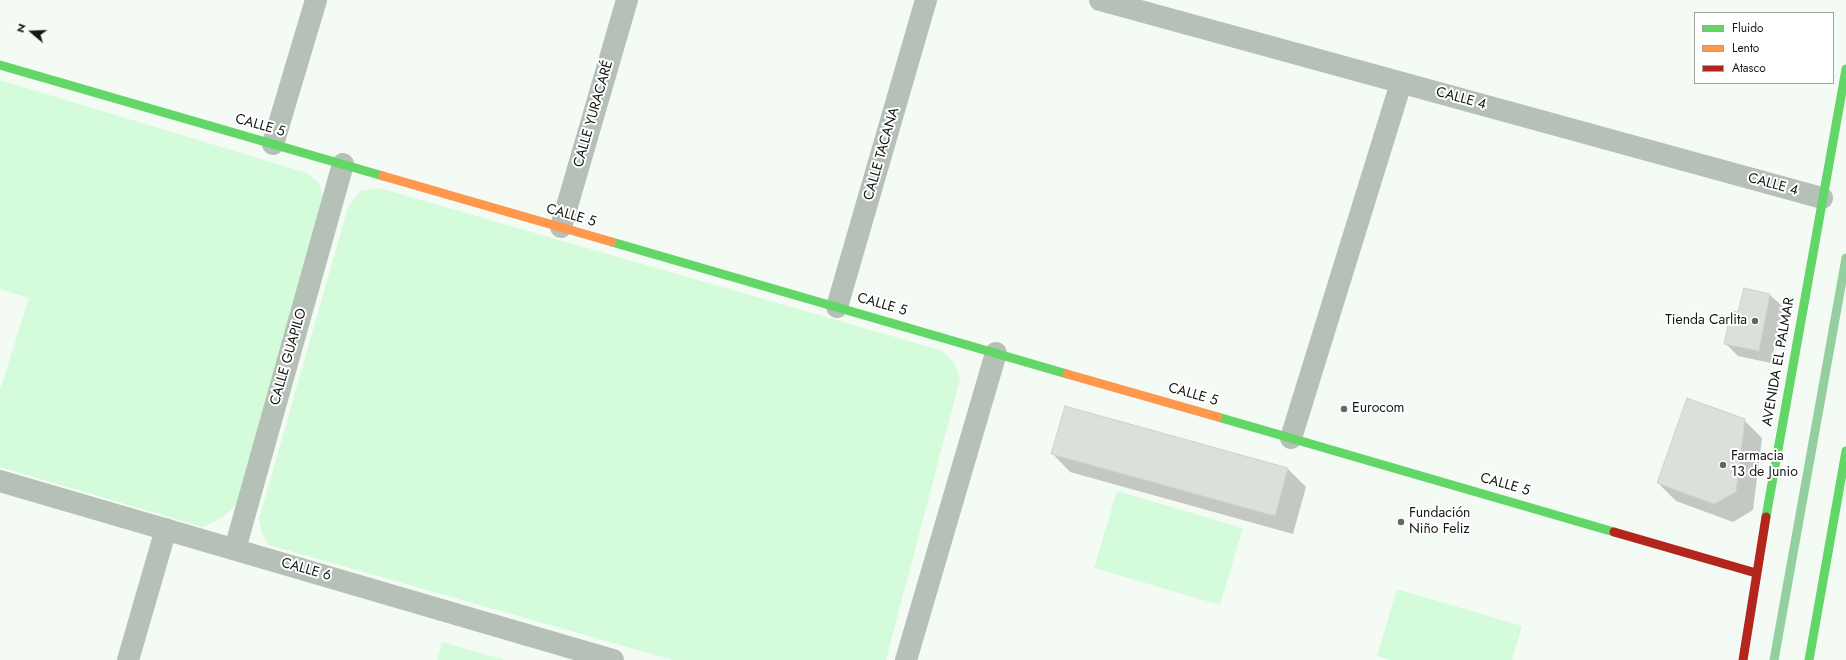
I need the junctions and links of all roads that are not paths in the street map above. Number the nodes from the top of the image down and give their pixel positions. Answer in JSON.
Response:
{"nodes":[{"id":1,"x":316,"y":0,"type":"edge"},
{"id":2,"x":626,"y":0,"type":"edge"},
{"id":3,"x":926,"y":0,"type":"edge"},
{"id":4,"x":1100,"y":0,"type":"edge"},
{"id":5,"x":0,"y":65,"type":"edge"},
{"id":6,"x":1846,"y":69,"type":"edge"},
{"id":7,"x":1401,"y":83,"type":"junction"},
{"id":8,"x":273,"y":144,"type":"junction"},
{"id":9,"x":343,"y":164,"type":"junction"},
{"id":10,"x":1822,"y":198,"type":"junction"},
{"id":11,"x":561,"y":227,"type":"junction"},
{"id":12,"x":837,"y":307,"type":"junction"},
{"id":13,"x":996,"y":353,"type":"junction"},
{"id":14,"x":1291,"y":438,"type":"junction"},
{"id":15,"x":1846,"y":451,"type":"edge"},
{"id":16,"x":0,"y":480,"type":"edge"},
{"id":17,"x":1842,"y":498,"type":"edge"},
{"id":18,"x":166,"y":529,"type":"junction"},
{"id":19,"x":235,"y":550,"type":"junction"},
{"id":20,"x":1756,"y":573,"type":"junction"},
{"id":21,"x":128,"y":660,"type":"edge"},
{"id":22,"x":613,"y":660,"type":"edge"},
{"id":23,"x":906,"y":660,"type":"edge"},
{"id":24,"x":1743,"y":660,"type":"edge"},
{"id":25,"x":1809,"y":660,"type":"edge"}],
"edges":[{"from":1,"to":8,"type":"street"},
{"from":2,"to":11,"type":"street","name":"CALLE YURACARÉ"},
{"from":3,"to":12,"type":"street","name":"CALLE TACANA"},
{"from":4,"to":7,"type":"street","name":"CALLE 4"},
{"from":5,"to":8,"type":"street","name":"CALLE 5"},
{"from":6,"to":10,"type":"street","name":"AVENIDA EL PALMAR"},
{"from":7,"to":10,"type":"street","name":"CALLE 4"},
{"from":7,"to":14,"type":"street"},
{"from":8,"to":9,"type":"street","name":"CALLE 5"},
{"from":9,"to":11,"type":"street","name":"CALLE 5"},
{"from":9,"to":19,"type":"street","name":"CALLE GUAPILO"},
{"from":10,"to":20,"type":"street","name":"AVENIDA EL PALMAR"},
{"from":11,"to":12,"type":"street","name":"CALLE 5"},
{"from":12,"to":13,"type":"street","name":"CALLE 5"},
{"from":13,"to":14,"type":"street","name":"CALLE 5"},
{"from":13,"to":23,"type":"street"},
{"from":14,"to":20,"type":"street","name":"CALLE 5"},
{"from":15,"to":17,"type":"street"},
{"from":16,"to":18,"type":"street","name":"CALLE 6"},
{"from":17,"to":25,"type":"street"},
{"from":18,"to":19,"type":"street","name":"CALLE 6"},
{"from":18,"to":21,"type":"street"},
{"from":19,"to":22,"type":"street","name":"CALLE 6"},
{"from":20,"to":24,"type":"street","name":"AVENIDA EL PALMAR"}]}
